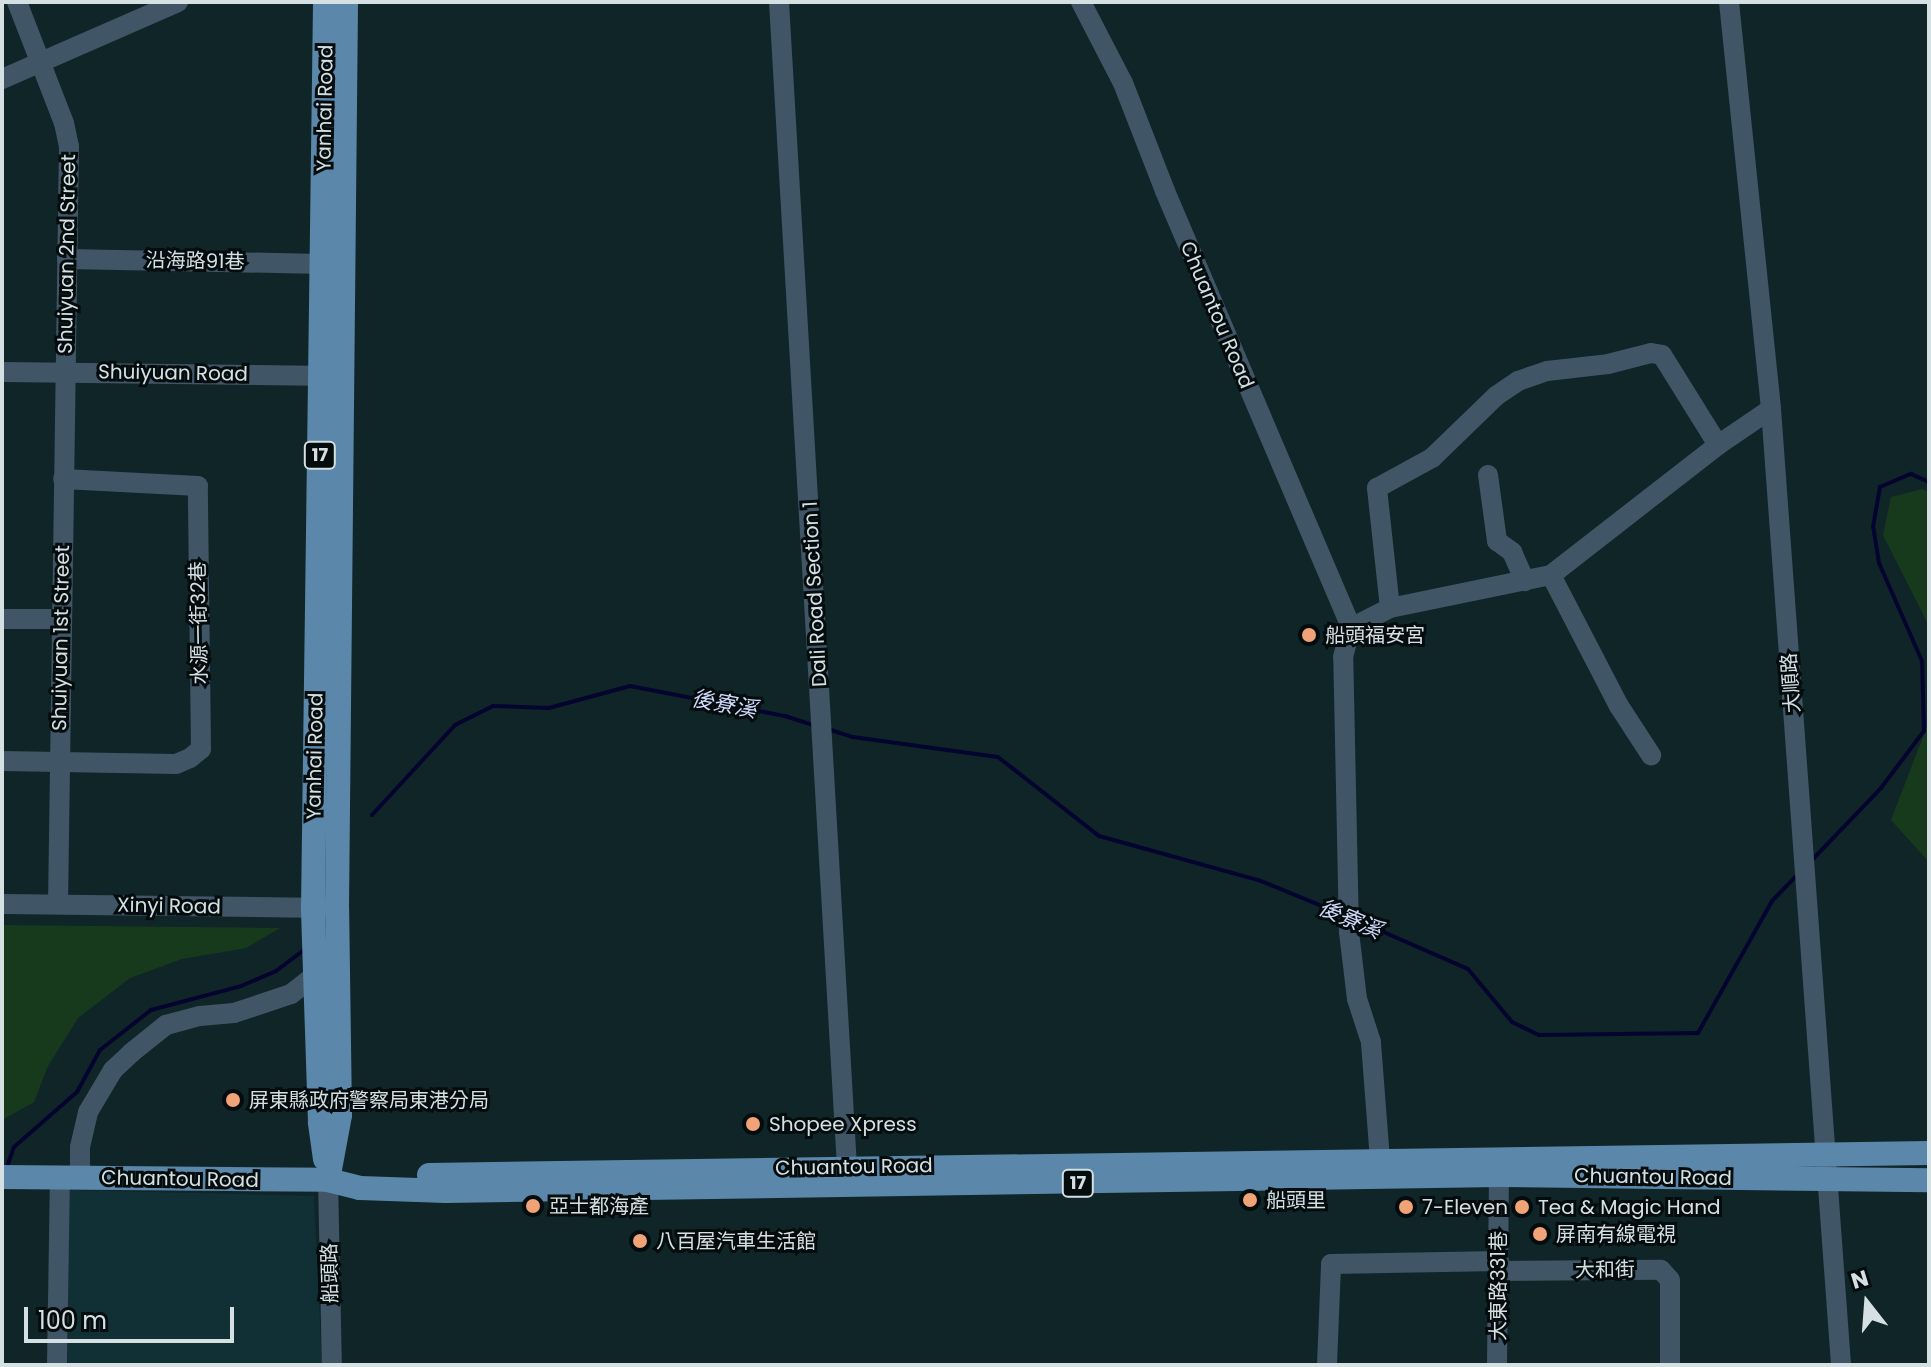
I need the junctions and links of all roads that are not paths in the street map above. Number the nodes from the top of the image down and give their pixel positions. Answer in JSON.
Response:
{"nodes":[{"id":1,"x":17,"y":2,"type":"edge"},
{"id":2,"x":178,"y":2,"type":"edge"},
{"id":3,"x":325,"y":2,"type":"edge"},
{"id":4,"x":346,"y":2,"type":"edge"},
{"id":5,"x":779,"y":2,"type":"edge"},
{"id":6,"x":1081,"y":2,"type":"edge"},
{"id":7,"x":1729,"y":2,"type":"edge"},
{"id":8,"x":41,"y":63,"type":"junction"},
{"id":9,"x":2,"y":79,"type":"edge"},
{"id":10,"x":67,"y":259,"type":"junction"},
{"id":11,"x":323,"y":264,"type":"junction"},
{"id":12,"x":64,"y":371,"type":"junction"},
{"id":13,"x":2,"y":372,"type":"edge"},
{"id":14,"x":333,"y":376,"type":"junction"},
{"id":15,"x":1771,"y":409,"type":"junction"},
{"id":16,"x":1718,"y":445,"type":"junction"},
{"id":17,"x":1488,"y":475,"type":"dead end"},
{"id":18,"x":63,"y":479,"type":"junction"},
{"id":19,"x":1551,"y":575,"type":"junction"},
{"id":20,"x":1525,"y":581,"type":"junction"},
{"id":21,"x":1390,"y":608,"type":"junction"},
{"id":22,"x":2,"y":619,"type":"edge"},
{"id":23,"x":61,"y":619,"type":"junction"},
{"id":24,"x":1351,"y":628,"type":"junction"},
{"id":25,"x":1651,"y":755,"type":"dead end"},
{"id":26,"x":2,"y":761,"type":"edge"},
{"id":27,"x":59,"y":761,"type":"junction"},
{"id":28,"x":2,"y":904,"type":"edge"},
{"id":29,"x":58,"y":904,"type":"junction"},
{"id":30,"x":325,"y":908,"type":"junction"},
{"id":31,"x":315,"y":975,"type":"junction"},
{"id":32,"x":1826,"y":1152,"type":"junction"},
{"id":33,"x":1929,"y":1153,"type":"edge"},
{"id":34,"x":1499,"y":1166,"type":"junction"},
{"id":35,"x":1379,"y":1170,"type":"junction"},
{"id":36,"x":847,"y":1176,"type":"junction"},
{"id":37,"x":2,"y":1177,"type":"edge"},
{"id":38,"x":70,"y":1178,"type":"junction"},
{"id":39,"x":1829,"y":1179,"type":"junction"},
{"id":40,"x":328,"y":1180,"type":"junction"},
{"id":41,"x":1929,"y":1180,"type":"edge"},
{"id":42,"x":1498,"y":1266,"type":"junction"},
{"id":43,"x":57,"y":1365,"type":"edge"},
{"id":44,"x":332,"y":1365,"type":"edge"},
{"id":45,"x":1327,"y":1365,"type":"edge"},
{"id":46,"x":1497,"y":1365,"type":"edge"},
{"id":47,"x":1670,"y":1365,"type":"edge"},
{"id":48,"x":1841,"y":1365,"type":"edge"}],
"edges":[{"from":1,"to":8,"type":"street","name":"Shuiyuan 2nd Street"},
{"from":2,"to":8,"type":"street"},
{"from":3,"to":11,"type":"main road","name":"Yanhai Road","number":"17"},
{"from":4,"to":14,"type":"main road","name":"Yanhai Road","number":"17"},
{"from":5,"to":36,"type":"street","name":"Dali Road Section 1"},
{"from":6,"to":24,"type":"street","name":"Chuantou Road"},
{"from":7,"to":15,"type":"street","name":"大順路"},
{"from":8,"to":9,"type":"street"},
{"from":8,"to":10,"type":"street","name":"Shuiyuan 2nd Street"},
{"from":10,"to":11,"type":"street","name":"沿海路91巷"},
{"from":10,"to":12,"type":"street","name":"Shuiyuan 2nd Street"},
{"from":11,"to":14,"type":"main road","name":"Yanhai Road","number":"17"},
{"from":12,"to":13,"type":"street","name":"Shuiyuan Road"},
{"from":12,"to":14,"type":"street","name":"Shuiyuan Road"},
{"from":12,"to":18,"type":"street","name":"Shuiyuan 1st Street"},
{"from":14,"to":30,"type":"main road","name":"Yanhai Road","number":"17"},
{"from":14,"to":30,"type":"main road","name":"Yanhai Road","number":"17"},
{"from":15,"to":16,"type":"street"},
{"from":15,"to":32,"type":"street","name":"大順路"},
{"from":16,"to":19,"type":"street"},
{"from":16,"to":21,"type":"street"},
{"from":17,"to":20,"type":"street"},
{"from":18,"to":23,"type":"street","name":"Shuiyuan 1st Street"},
{"from":18,"to":27,"type":"street","name":"水源一街32巷"},
{"from":19,"to":20,"type":"street"},
{"from":19,"to":25,"type":"street"},
{"from":20,"to":21,"type":"street"},
{"from":21,"to":24,"type":"street"},
{"from":22,"to":23,"type":"street"},
{"from":23,"to":27,"type":"street","name":"Shuiyuan 1st Street"},
{"from":24,"to":35,"type":"street"},
{"from":26,"to":27,"type":"street"},
{"from":27,"to":29,"type":"street","name":"Shuiyuan 1st Street"},
{"from":28,"to":29,"type":"street","name":"Xinyi Road"},
{"from":29,"to":30,"type":"street","name":"Xinyi Road"},
{"from":30,"to":31,"type":"main road","name":"Yanhai Road","number":"17"},
{"from":30,"to":40,"type":"main road","name":"Yanhai Road","number":"17"},
{"from":31,"to":38,"type":"street"},
{"from":31,"to":40,"type":"main road","name":"Yanhai Road","number":"17"},
{"from":32,"to":33,"type":"main road","name":"Chuantou Road","number":"17"},
{"from":32,"to":34,"type":"main road","name":"Chuantou Road","number":"17"},
{"from":32,"to":39,"type":"street","name":"大順路"},
{"from":34,"to":35,"type":"main road","name":"Chuantou Road","number":"17"},
{"from":34,"to":39,"type":"main road","name":"Chuantou Road","number":"17"},
{"from":34,"to":42,"type":"street","name":"大東路331巷"},
{"from":35,"to":36,"type":"main road","name":"Chuantou Road","number":"17"},
{"from":36,"to":40,"type":"main road","name":"Chuantou Road","number":"17"},
{"from":37,"to":38,"type":"main road","name":"Chuantou Road"},
{"from":38,"to":40,"type":"main road","name":"Chuantou Road"},
{"from":38,"to":43,"type":"street"},
{"from":39,"to":41,"type":"main road","name":"Chuantou Road","number":"17"},
{"from":39,"to":48,"type":"street","name":"大順路"},
{"from":40,"to":44,"type":"street","name":"船頭路"},
{"from":42,"to":45,"type":"street","name":"大和街"},
{"from":42,"to":46,"type":"street","name":"大東路331巷"},
{"from":42,"to":47,"type":"street","name":"大和街"}]}
